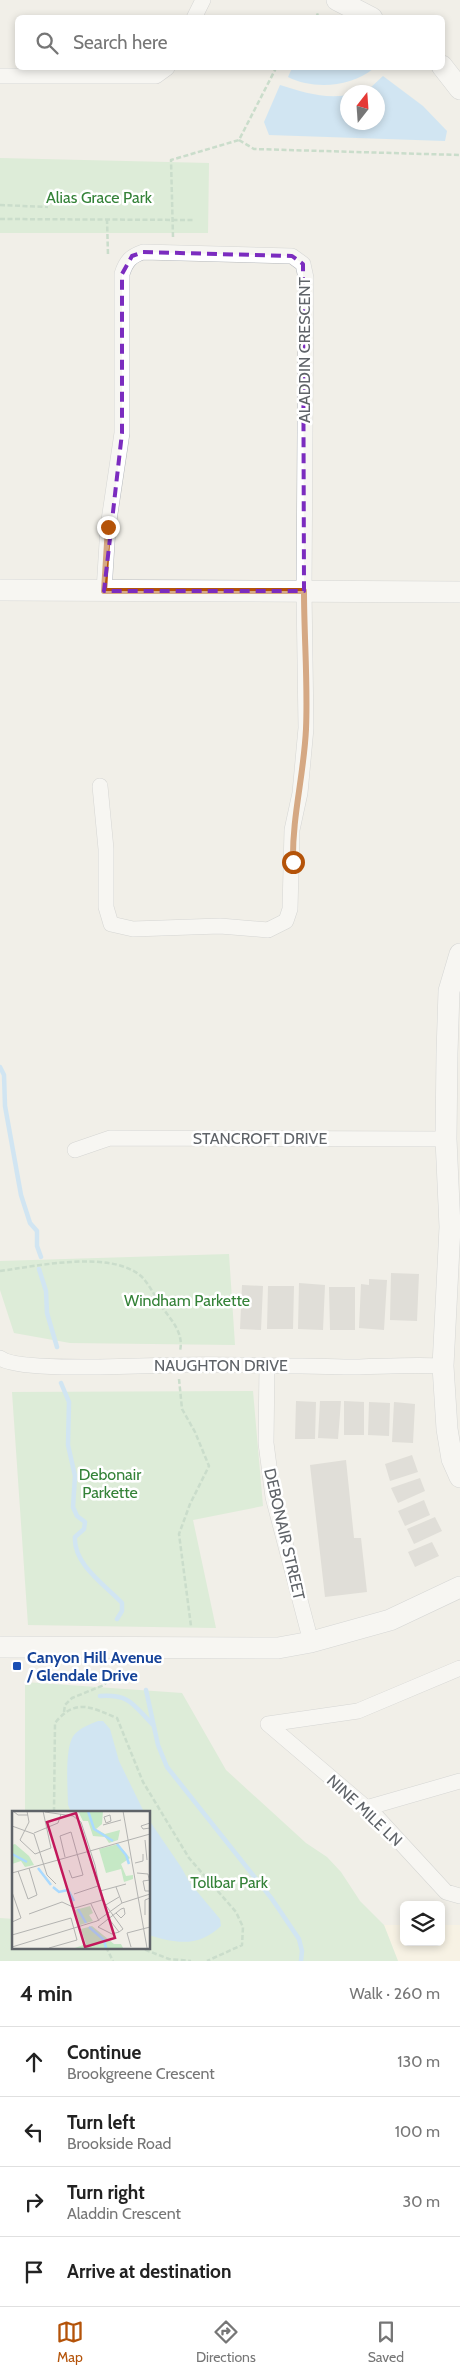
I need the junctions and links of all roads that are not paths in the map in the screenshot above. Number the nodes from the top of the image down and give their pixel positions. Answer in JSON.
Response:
{"nodes":[{"id":1,"x":203,"y":0,"type":"edge"},
{"id":2,"x":337,"y":0,"type":"edge"},
{"id":3,"x":196,"y":15,"type":"edge"},
{"id":4,"x":366,"y":15,"type":"edge"},
{"id":5,"x":165,"y":70,"type":"edge"},
{"id":6,"x":445,"y":70,"type":"edge"},
{"id":7,"x":0,"y":76,"type":"edge"},
{"id":8,"x":460,"y":89,"type":"edge"},
{"id":9,"x":0,"y":590,"type":"edge"},
{"id":10,"x":104,"y":591,"type":"junction"},
{"id":11,"x":304,"y":591,"type":"junction"},
{"id":12,"x":460,"y":592,"type":"edge"},
{"id":13,"x":100,"y":786,"type":"dead end"},
{"id":14,"x":460,"y":954,"type":"edge"},
{"id":15,"x":446,"y":1140,"type":"junction"},
{"id":16,"x":75,"y":1150,"type":"dead end"},
{"id":17,"x":455,"y":1227,"type":"edge"},
{"id":18,"x":0,"y":1358,"type":"edge"},
{"id":19,"x":267,"y":1365,"type":"junction"},
{"id":20,"x":442,"y":1366,"type":"junction"},
{"id":21,"x":460,"y":1477,"type":"edge"},
{"id":22,"x":460,"y":1588,"type":"edge"},
{"id":23,"x":311,"y":1642,"type":"junction"},
{"id":24,"x":0,"y":1646,"type":"edge"},
{"id":25,"x":460,"y":1668,"type":"edge"},
{"id":26,"x":460,"y":1781,"type":"edge"},
{"id":27,"x":366,"y":1808,"type":"junction"},
{"id":28,"x":460,"y":1896,"type":"edge"}],
"edges":[{"from":1,"to":3,"type":"street"},
{"from":2,"to":4,"type":"street"},
{"from":5,"to":7,"type":"street"},
{"from":6,"to":8,"type":"street"},
{"from":9,"to":10,"type":"street"},
{"from":10,"to":11,"type":"street"},
{"from":10,"to":11,"type":"street","name":"ALADDIN CRESCENT"},
{"from":11,"to":12,"type":"street"},
{"from":11,"to":13,"type":"street"},
{"from":14,"to":15,"type":"street"},
{"from":15,"to":16,"type":"street","name":"STANCROFT DRIVE"},
{"from":15,"to":17,"type":"street"},
{"from":17,"to":20,"type":"street"},
{"from":18,"to":19,"type":"street","name":"NAUGHTON DRIVE"},
{"from":19,"to":20,"type":"street","name":"NAUGHTON DRIVE"},
{"from":19,"to":23,"type":"street","name":"DEBONAIR STREET"},
{"from":20,"to":21,"type":"street"},
{"from":22,"to":23,"type":"street"},
{"from":23,"to":24,"type":"street"},
{"from":25,"to":27,"type":"street","name":"NINE MILE LN"},
{"from":26,"to":27,"type":"street"},
{"from":27,"to":28,"type":"street","name":"NINE MILE LN"}]}
